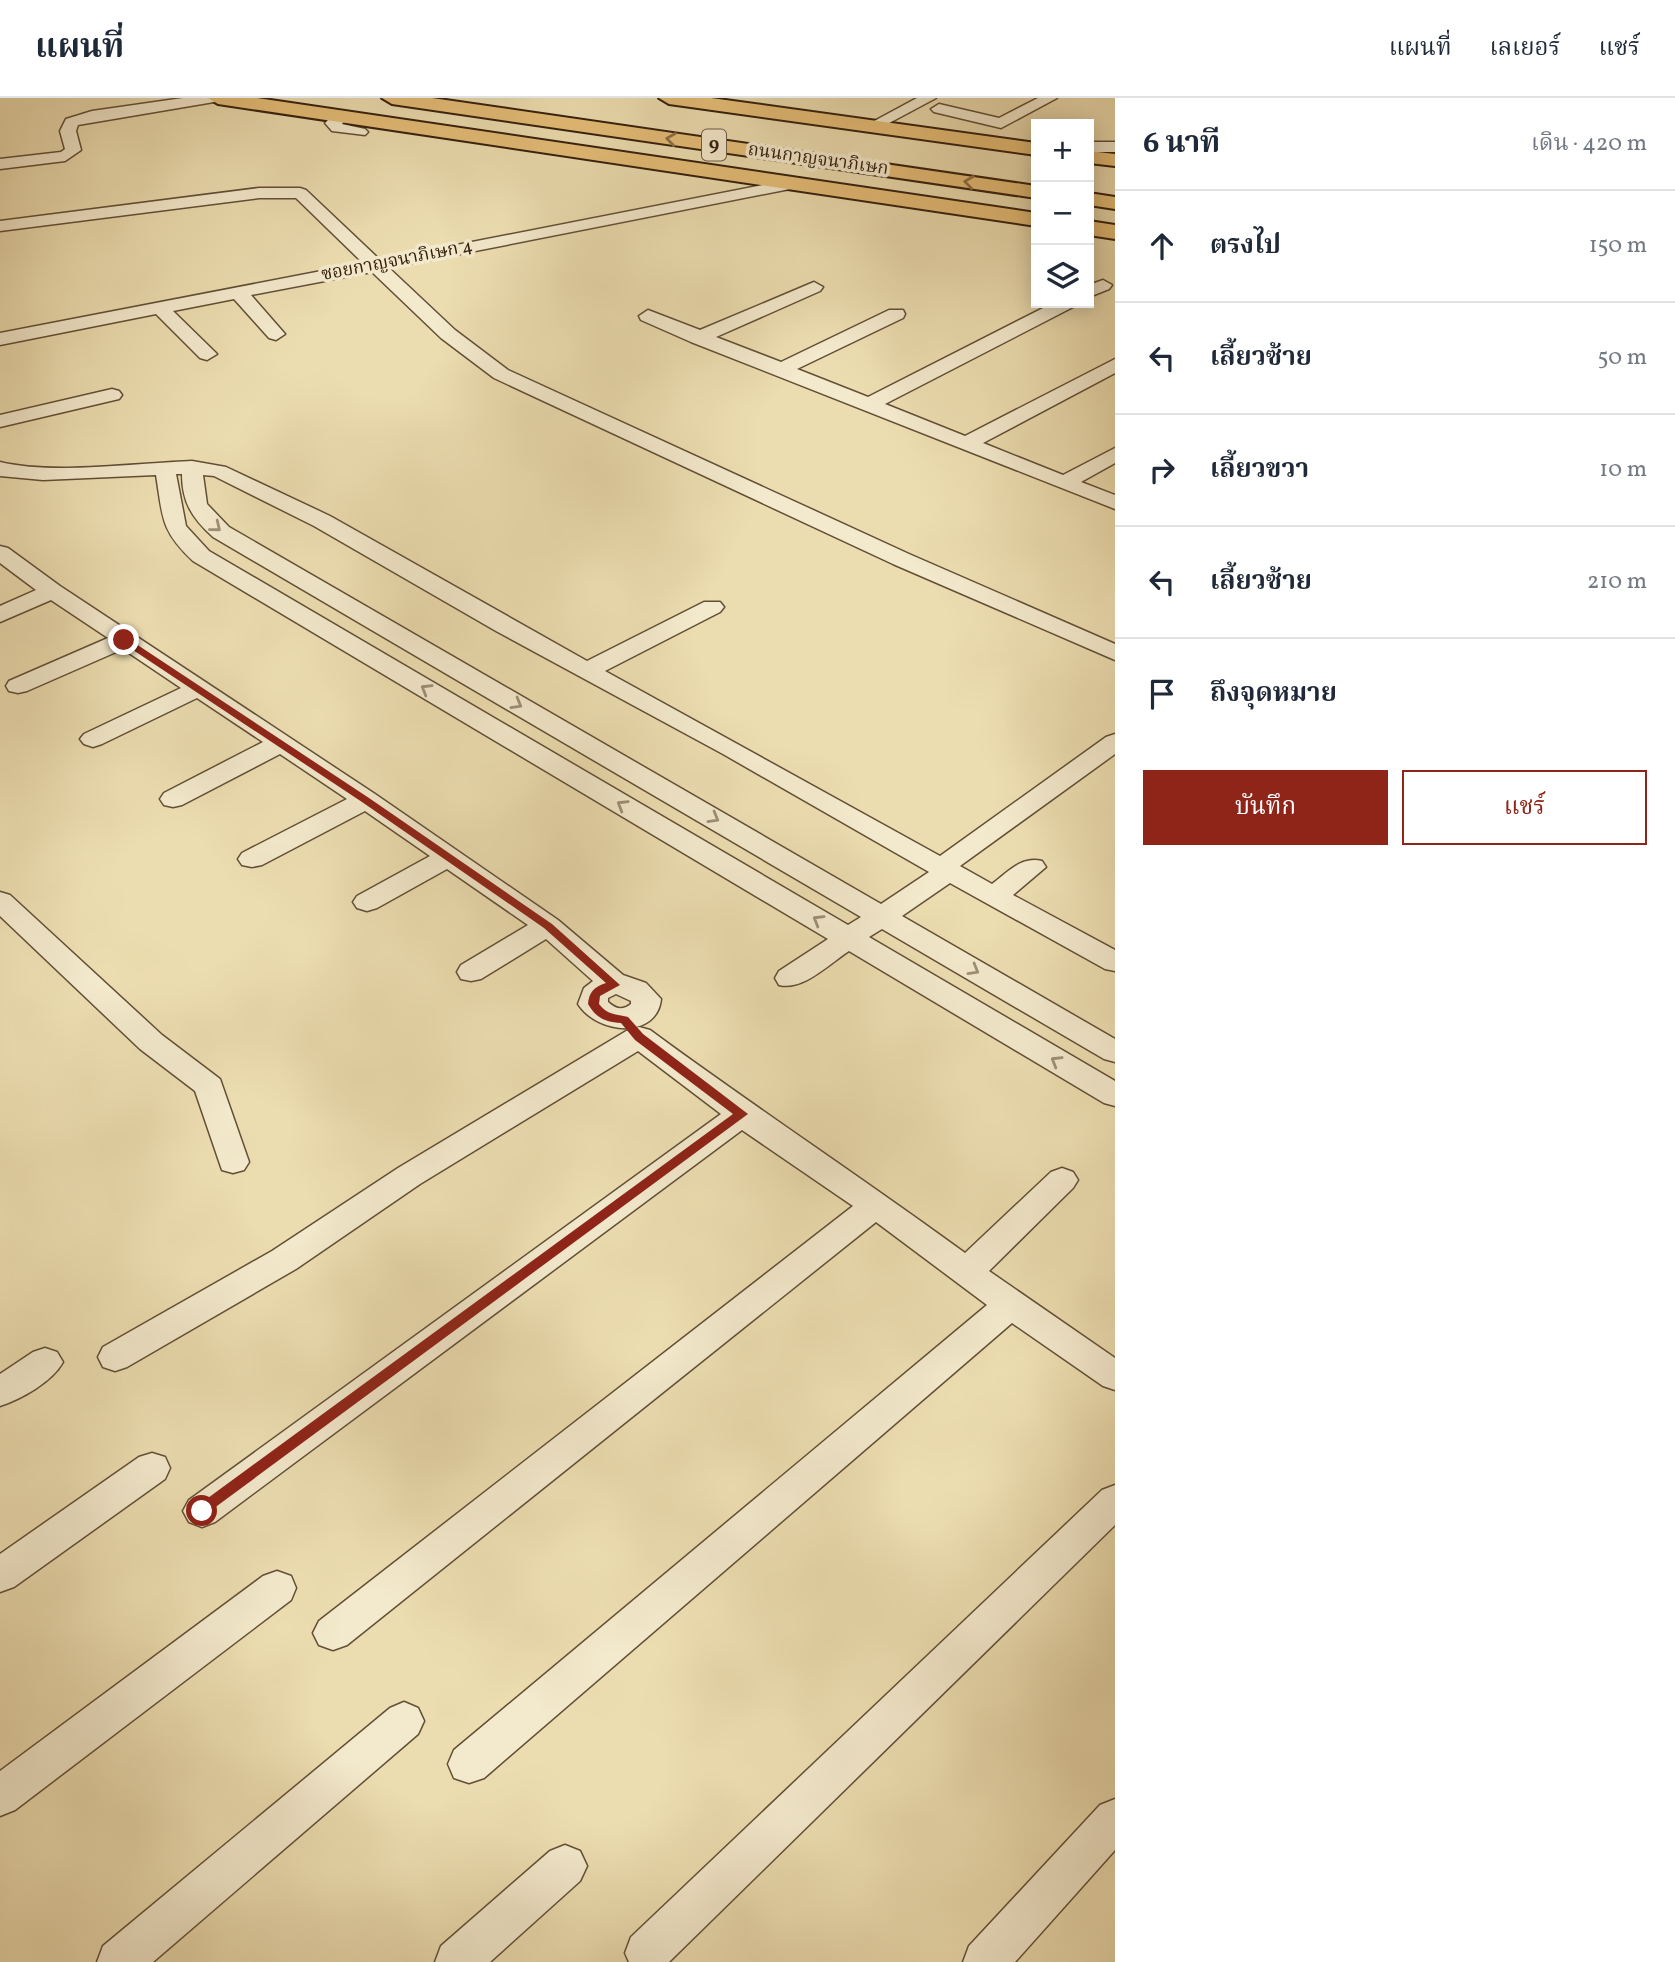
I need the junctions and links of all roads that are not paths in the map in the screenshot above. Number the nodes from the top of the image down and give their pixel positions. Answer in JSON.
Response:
{"nodes":[{"id":1,"x":216,"y":98,"type":"edge"},
{"id":2,"x":392,"y":98,"type":"edge"},
{"id":3,"x":504,"y":98,"type":"edge"},
{"id":4,"x":669,"y":98,"type":"edge"},
{"id":5,"x":1026,"y":98,"type":"edge"},
{"id":6,"x":1046,"y":100,"type":"edge"},
{"id":7,"x":734,"y":102,"type":"edge"},
{"id":8,"x":934,"y":104,"type":"edge"},
{"id":9,"x":340,"y":116,"type":"junction"},
{"id":10,"x":873,"y":126,"type":"junction"},
{"id":11,"x":360,"y":132,"type":"dead end"},
{"id":12,"x":1115,"y":147,"type":"edge"},
{"id":13,"x":1031,"y":148,"type":"edge"},
{"id":14,"x":1094,"y":148,"type":"edge"},
{"id":15,"x":1094,"y":158,"type":"edge"},
{"id":16,"x":1115,"y":160,"type":"edge"},
{"id":17,"x":0,"y":164,"type":"edge"},
{"id":18,"x":1031,"y":173,"type":"edge"},
{"id":19,"x":1094,"y":182,"type":"edge"},
{"id":20,"x":794,"y":184,"type":"junction"},
{"id":21,"x":1115,"y":185,"type":"edge"},
{"id":22,"x":1031,"y":191,"type":"edge"},
{"id":23,"x":1094,"y":200,"type":"edge"},
{"id":24,"x":1115,"y":203,"type":"edge"},
{"id":25,"x":1031,"y":219,"type":"edge"},
{"id":26,"x":0,"y":226,"type":"edge"},
{"id":27,"x":1094,"y":229,"type":"edge"},
{"id":28,"x":1115,"y":232,"type":"edge"},
{"id":29,"x":377,"y":265,"type":"junction"},
{"id":30,"x":814,"y":287,"type":"dead end"},
{"id":31,"x":238,"y":292,"type":"junction"},
{"id":32,"x":160,"y":307,"type":"junction"},
{"id":33,"x":1057,"y":308,"type":"edge"},
{"id":34,"x":896,"y":314,"type":"dead end"},
{"id":35,"x":649,"y":316,"type":"dead end"},
{"id":36,"x":275,"y":334,"type":"dead end"},
{"id":37,"x":698,"y":338,"type":"junction"},
{"id":38,"x":0,"y":339,"type":"edge"},
{"id":39,"x":207,"y":354,"type":"dead end"},
{"id":40,"x":1115,"y":365,"type":"edge"},
{"id":41,"x":780,"y":370,"type":"junction"},
{"id":42,"x":112,"y":394,"type":"dead end"},
{"id":43,"x":867,"y":405,"type":"junction"},
{"id":44,"x":0,"y":421,"type":"edge"},
{"id":45,"x":965,"y":444,"type":"junction"},
{"id":46,"x":1115,"y":454,"type":"edge"},
{"id":47,"x":192,"y":467,"type":"junction"},
{"id":48,"x":0,"y":468,"type":"edge"},
{"id":49,"x":165,"y":469,"type":"junction"},
{"id":50,"x":1064,"y":483,"type":"junction"},
{"id":51,"x":1115,"y":503,"type":"edge"},
{"id":52,"x":0,"y":553,"type":"edge"},
{"id":53,"x":52,"y":591,"type":"junction"},
{"id":54,"x":712,"y":607,"type":"dead end"},
{"id":55,"x":0,"y":615,"type":"edge"},
{"id":56,"x":124,"y":640,"type":"junction"},
{"id":57,"x":1115,"y":653,"type":"edge"},
{"id":58,"x":587,"y":670,"type":"junction"},
{"id":59,"x":18,"y":686,"type":"dead end"},
{"id":60,"x":197,"y":689,"type":"junction"},
{"id":61,"x":93,"y":739,"type":"dead end"},
{"id":62,"x":1115,"y":741,"type":"edge"},
{"id":63,"x":279,"y":744,"type":"junction"},
{"id":64,"x":173,"y":799,"type":"dead end"},
{"id":65,"x":366,"y":800,"type":"junction"},
{"id":66,"x":447,"y":858,"type":"junction"},
{"id":67,"x":252,"y":859,"type":"dead end"},
{"id":68,"x":1032,"y":867,"type":"dead end"},
{"id":69,"x":945,"y":869,"type":"junction"},
{"id":70,"x":994,"y":896,"type":"junction"},
{"id":71,"x":0,"y":901,"type":"edge"},
{"id":72,"x":367,"y":902,"type":"dead end"},
{"id":73,"x":882,"y":916,"type":"junction"},
{"id":74,"x":548,"y":926,"type":"junction"},
{"id":75,"x":849,"y":938,"type":"junction"},
{"id":76,"x":929,"y":943,"type":"junction"},
{"id":77,"x":1115,"y":961,"type":"edge"},
{"id":78,"x":894,"y":965,"type":"junction"},
{"id":79,"x":471,"y":972,"type":"dead end"},
{"id":80,"x":789,"y":978,"type":"dead end"},
{"id":81,"x":631,"y":1028,"type":"junction"},
{"id":82,"x":1115,"y":1052,"type":"edge"},
{"id":83,"x":1115,"y":1095,"type":"edge"},
{"id":84,"x":742,"y":1114,"type":"junction"},
{"id":85,"x":233,"y":1162,"type":"dead end"},
{"id":86,"x":1062,"y":1180,"type":"dead end"},
{"id":87,"x":876,"y":1205,"type":"junction"},
{"id":88,"x":966,"y":1272,"type":"junction"},
{"id":89,"x":1011,"y":1305,"type":"junction"},
{"id":90,"x":115,"y":1357,"type":"dead end"},
{"id":91,"x":45,"y":1363,"type":"dead end"},
{"id":92,"x":1113,"y":1371,"type":"edge"},
{"id":93,"x":0,"y":1392,"type":"edge"},
{"id":94,"x":152,"y":1468,"type":"dead end"},
{"id":95,"x":1115,"y":1502,"type":"edge"},
{"id":96,"x":202,"y":1511,"type":"dead end"},
{"id":97,"x":0,"y":1574,"type":"edge"},
{"id":98,"x":277,"y":1588,"type":"dead end"},
{"id":99,"x":333,"y":1633,"type":"dead end"},
{"id":100,"x":404,"y":1721,"type":"dead end"},
{"id":101,"x":469,"y":1764,"type":"dead end"},
{"id":102,"x":0,"y":1796,"type":"edge"},
{"id":103,"x":1115,"y":1819,"type":"edge"},
{"id":104,"x":565,"y":1866,"type":"dead end"},
{"id":105,"x":647,"y":1953,"type":"dead end"},
{"id":106,"x":119,"y":1962,"type":"edge"},
{"id":107,"x":457,"y":1962,"type":"edge"},
{"id":108,"x":985,"y":1962,"type":"edge"}],
"edges":[{"from":1,"to":9,"type":"main road"},
{"from":1,"to":17,"type":"street"},
{"from":22,"to":2,"type":"main road","name":"ถนนกาญจนาภิเษก","number":"9","one_way":true},
{"from":3,"to":18,"type":"main road","name":"ถนนกาญจนาภิเษก","number":"9"},
{"from":4,"to":7,"type":"main road"},
{"from":5,"to":6,"type":"street"},
{"from":6,"to":8,"type":"street"},
{"from":7,"to":10,"type":"main road"},
{"from":8,"to":10,"type":"street"},
{"from":9,"to":11,"type":"street"},
{"from":9,"to":20,"type":"main road"},
{"from":10,"to":13,"type":"main road"},
{"from":12,"to":14,"type":"street"},
{"from":15,"to":16,"type":"main road"},
{"from":19,"to":21,"type":"main road"},
{"from":20,"to":25,"type":"main road"},
{"from":20,"to":29,"type":"street","name":"ซอยกาญจนาภิเษก 4"},
{"from":23,"to":24,"type":"main road"},
{"from":26,"to":29,"type":"street"},
{"from":27,"to":28,"type":"main road"},
{"from":29,"to":31,"type":"street","name":"ซอยกาญจนาภิเษก 4"},
{"from":29,"to":57,"type":"street"},
{"from":30,"to":37,"type":"street"},
{"from":31,"to":32,"type":"street","name":"ซอยกาญจนาภิเษก 4"},
{"from":31,"to":36,"type":"street"},
{"from":32,"to":38,"type":"street","name":"ซอยกาญจนาภิเษก 4"},
{"from":32,"to":39,"type":"street"},
{"from":33,"to":43,"type":"street"},
{"from":34,"to":41,"type":"street"},
{"from":35,"to":37,"type":"street"},
{"from":37,"to":41,"type":"street"},
{"from":40,"to":45,"type":"street"},
{"from":41,"to":43,"type":"street"},
{"from":42,"to":44,"type":"street"},
{"from":43,"to":45,"type":"street"},
{"from":45,"to":50,"type":"street"},
{"from":46,"to":50,"type":"street"},
{"from":47,"to":49,"type":"street"},
{"from":47,"to":58,"type":"street"},
{"from":47,"to":73,"type":"street","one_way":true},
{"from":48,"to":49,"type":"street"},
{"from":75,"to":49,"type":"street","one_way":true},
{"from":50,"to":51,"type":"street"},
{"from":52,"to":53,"type":"street"},
{"from":53,"to":55,"type":"street"},
{"from":53,"to":56,"type":"street"},
{"from":54,"to":58,"type":"street"},
{"from":56,"to":59,"type":"street"},
{"from":56,"to":60,"type":"street"},
{"from":58,"to":69,"type":"street"},
{"from":60,"to":61,"type":"street"},
{"from":60,"to":63,"type":"street"},
{"from":62,"to":69,"type":"street"},
{"from":63,"to":64,"type":"street"},
{"from":63,"to":65,"type":"street"},
{"from":65,"to":66,"type":"street"},
{"from":65,"to":67,"type":"street"},
{"from":66,"to":72,"type":"street"},
{"from":66,"to":74,"type":"street"},
{"from":68,"to":70,"type":"street"},
{"from":69,"to":70,"type":"street"},
{"from":69,"to":73,"type":"street"},
{"from":70,"to":77,"type":"street"},
{"from":71,"to":85,"type":"street"},
{"from":73,"to":75,"type":"street"},
{"from":73,"to":76,"type":"street"},
{"from":74,"to":79,"type":"street"},
{"from":74,"to":81,"type":"street"},
{"from":75,"to":78,"type":"street"},
{"from":75,"to":80,"type":"street"},
{"from":76,"to":78,"type":"street"},
{"from":76,"to":82,"type":"street","one_way":true},
{"from":83,"to":78,"type":"street","one_way":true},
{"from":81,"to":84,"type":"street"},
{"from":81,"to":90,"type":"street"},
{"from":84,"to":87,"type":"street"},
{"from":84,"to":96,"type":"street"},
{"from":86,"to":88,"type":"street"},
{"from":87,"to":88,"type":"street"},
{"from":87,"to":99,"type":"street"},
{"from":88,"to":89,"type":"street"},
{"from":89,"to":92,"type":"street"},
{"from":89,"to":101,"type":"street"},
{"from":91,"to":93,"type":"street"},
{"from":94,"to":97,"type":"street"},
{"from":95,"to":105,"type":"street"},
{"from":98,"to":102,"type":"street"},
{"from":100,"to":106,"type":"street"},
{"from":103,"to":108,"type":"street"},
{"from":104,"to":107,"type":"street"}]}
